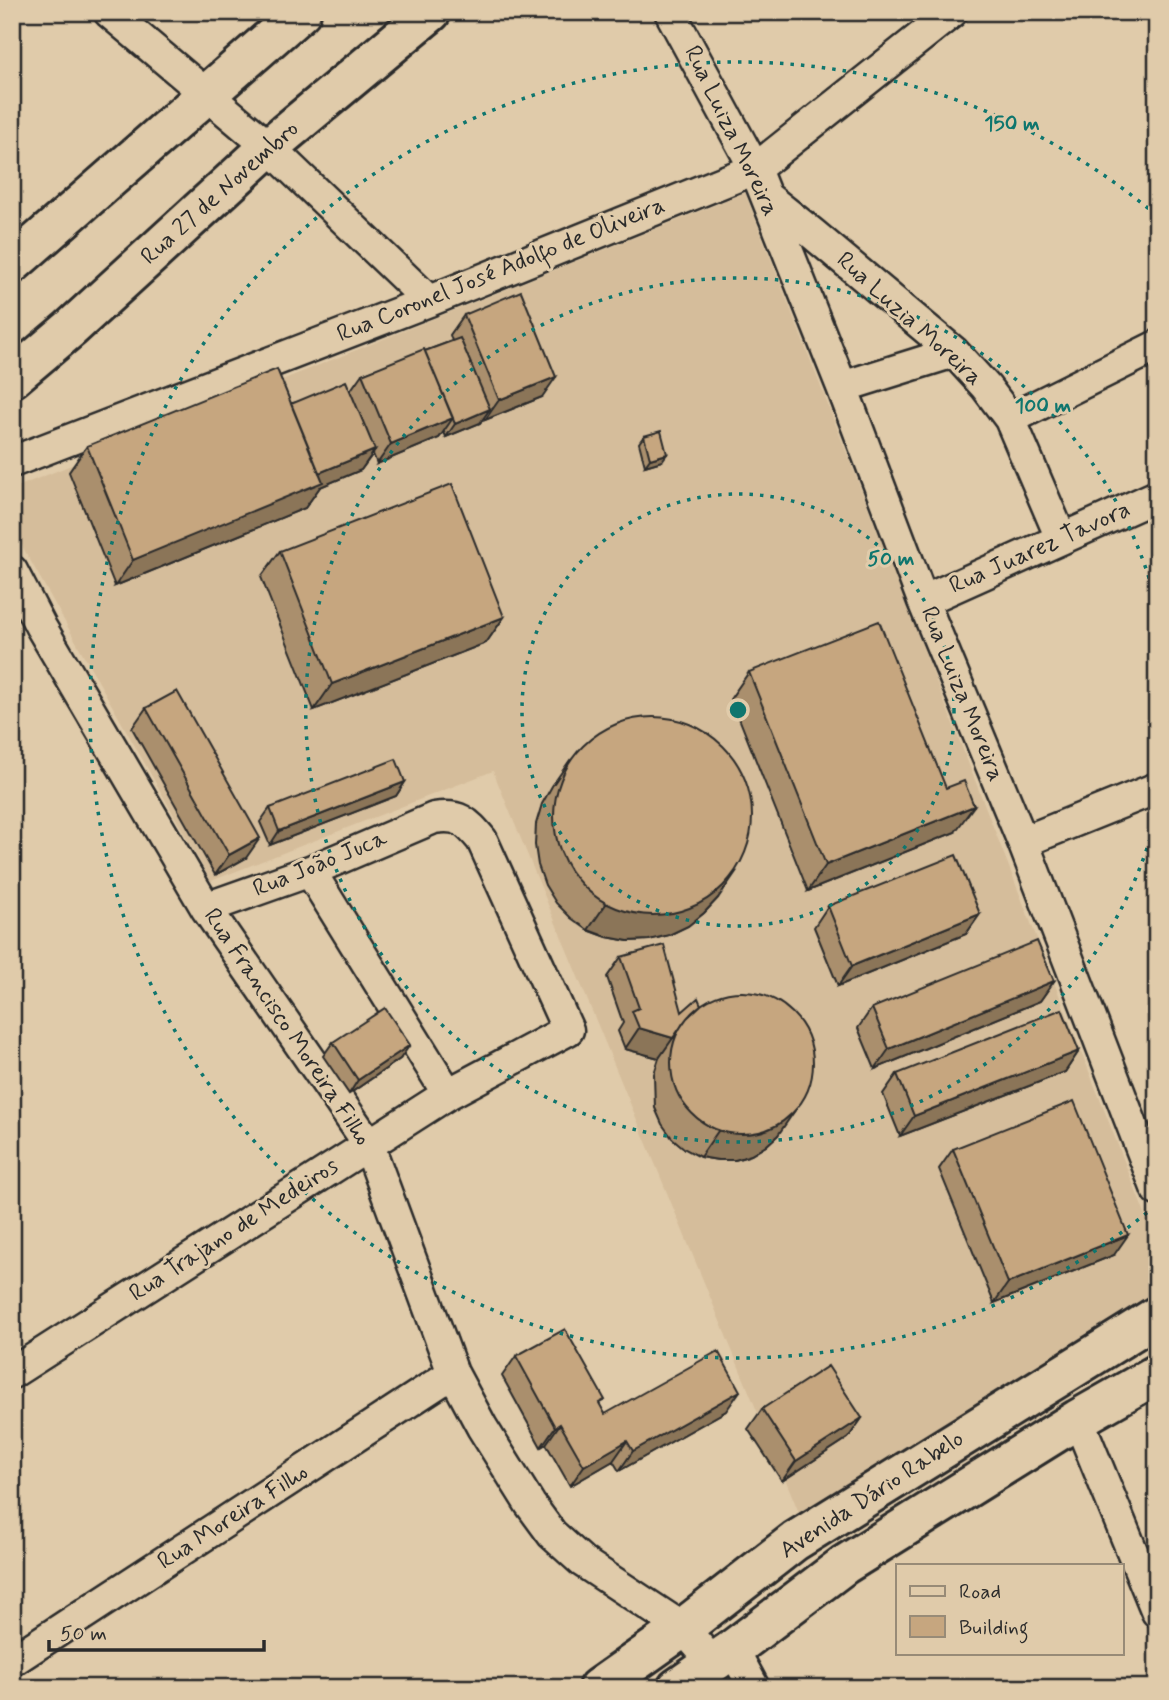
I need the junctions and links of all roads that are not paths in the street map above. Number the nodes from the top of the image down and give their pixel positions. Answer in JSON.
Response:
{"nodes":[{"id":1,"x":109,"y":12,"type":"edge"},
{"id":2,"x":431,"y":12,"type":"edge"},
{"id":3,"x":670,"y":12,"type":"edge"},
{"id":4,"x":952,"y":12,"type":"edge"},
{"id":5,"x":298,"y":13,"type":"edge"},
{"id":6,"x":207,"y":94,"type":"junction"},
{"id":7,"x":269,"y":148,"type":"junction"},
{"id":8,"x":755,"y":169,"type":"junction"},
{"id":9,"x":766,"y":197,"type":"junction"},
{"id":10,"x":12,"y":264,"type":"edge"},
{"id":11,"x":429,"y":301,"type":"junction"},
{"id":12,"x":1157,"y":346,"type":"edge"},
{"id":13,"x":954,"y":352,"type":"junction"},
{"id":14,"x":12,"y":378,"type":"edge"},
{"id":15,"x":842,"y":387,"type":"junction"},
{"id":16,"x":1010,"y":419,"type":"junction"},
{"id":17,"x":12,"y":462,"type":"edge"},
{"id":18,"x":1157,"y":496,"type":"edge"},
{"id":19,"x":1061,"y":538,"type":"junction"},
{"id":20,"x":12,"y":572,"type":"edge"},
{"id":21,"x":923,"y":601,"type":"junction"},
{"id":22,"x":1157,"y":788,"type":"edge"},
{"id":23,"x":1023,"y":842,"type":"junction"},
{"id":24,"x":310,"y":871,"type":"junction"},
{"id":25,"x":206,"y":908,"type":"junction"},
{"id":26,"x":568,"y":1030,"type":"joint"},
{"id":27,"x":447,"y":1094,"type":"junction"},
{"id":28,"x":368,"y":1143,"type":"junction"},
{"id":29,"x":1157,"y":1190,"type":"edge"},
{"id":30,"x":1157,"y":1316,"type":"edge"},
{"id":31,"x":12,"y":1373,"type":"edge"},
{"id":32,"x":453,"y":1373,"type":"junction"},
{"id":33,"x":1157,"y":1374,"type":"edge"},
{"id":34,"x":1079,"y":1419,"type":"junction"},
{"id":35,"x":1157,"y":1612,"type":"edge"},
{"id":36,"x":683,"y":1628,"type":"junction"},
{"id":37,"x":723,"y":1656,"type":"junction"},
{"id":38,"x":12,"y":1661,"type":"edge"},
{"id":39,"x":598,"y":1688,"type":"edge"},
{"id":40,"x":677,"y":1688,"type":"edge"},
{"id":41,"x":754,"y":1688,"type":"edge"}],
"edges":[{"from":1,"to":6,"type":"street"},
{"from":2,"to":7,"type":"main road","name":"Rua 27 de Novembro"},
{"from":3,"to":8,"type":"street","name":"Rua Luiza Moreira"},
{"from":4,"to":8,"type":"street","name":"Rua Coronel José Adolfo de Oliveira"},
{"from":5,"to":6,"type":"main road"},
{"from":6,"to":7,"type":"street"},
{"from":6,"to":10,"type":"main road"},
{"from":7,"to":11,"type":"street"},
{"from":7,"to":14,"type":"main road","name":"Rua 27 de Novembro"},
{"from":8,"to":9,"type":"street","name":"Rua Luiza Moreira"},
{"from":8,"to":11,"type":"street","name":"Rua Coronel José Adolfo de Oliveira"},
{"from":9,"to":13,"type":"street","name":"Rua Luzia Moreira"},
{"from":9,"to":15,"type":"street","name":"Rua Luiza Moreira"},
{"from":11,"to":17,"type":"street","name":"Rua Coronel José Adolfo de Oliveira"},
{"from":12,"to":16,"type":"street"},
{"from":13,"to":15,"type":"street"},
{"from":13,"to":16,"type":"street","name":"Rua Luzia Moreira"},
{"from":15,"to":21,"type":"street","name":"Rua Luiza Moreira"},
{"from":16,"to":19,"type":"street","name":"Rua Luzia Moreira"},
{"from":18,"to":19,"type":"street","name":"Rua Juarez Tavora"},
{"from":19,"to":21,"type":"street","name":"Rua Juarez Tavora"},
{"from":20,"to":25,"type":"street","name":"Rua Francisco Moreira Filho"},
{"from":21,"to":23,"type":"street","name":"Rua Luiza Moreira"},
{"from":22,"to":23,"type":"street"},
{"from":23,"to":29,"type":"street","name":"Rua Luiza Moreira"},
{"from":24,"to":25,"type":"street","name":"Rua João Juca"},
{"from":24,"to":26,"type":"street","name":"Rua João Juca"},
{"from":24,"to":27,"type":"street"},
{"from":25,"to":28,"type":"street","name":"Rua Francisco Moreira Filho"},
{"from":26,"to":27,"type":"street","name":"Rua Trajano de Medeiros"},
{"from":27,"to":28,"type":"street","name":"Rua Trajano de Medeiros"},
{"from":28,"to":31,"type":"street","name":"Rua Trajano de Medeiros"},
{"from":28,"to":32,"type":"street","name":"Rua Francisco Moreira Filho"},
{"from":30,"to":36,"type":"main road","name":"Avenida Dário Rabelo"},
{"from":32,"to":36,"type":"street","name":"Rua Francisco Moreira Filho"},
{"from":32,"to":38,"type":"street","name":"Rua Moreira Filho"},
{"from":33,"to":34,"type":"main road","name":"Avenida Dário Rabelo"},
{"from":34,"to":35,"type":"street"},
{"from":34,"to":37,"type":"main road","name":"Avenida Dário Rabelo"},
{"from":36,"to":37,"type":"street","name":"Rua Francisco Moreira Filho"},
{"from":36,"to":39,"type":"main road","name":"Avenida Dário Rabelo"},
{"from":37,"to":40,"type":"main road","name":"Avenida Dário Rabelo"},
{"from":37,"to":41,"type":"street","name":"Rua Francisco Moreira Filho"}]}
